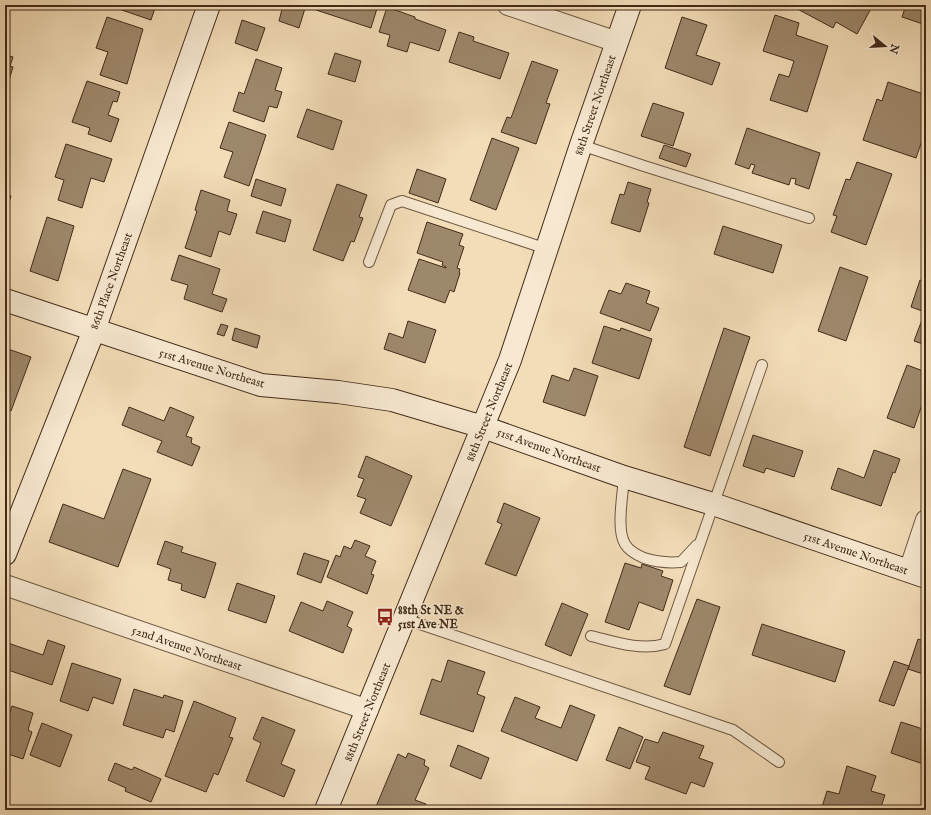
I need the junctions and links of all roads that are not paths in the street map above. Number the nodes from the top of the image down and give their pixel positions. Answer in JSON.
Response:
{"nodes":[{"id":1,"x":209,"y":5,"type":"edge"},
{"id":2,"x":508,"y":5,"type":"edge"},
{"id":3,"x":630,"y":5,"type":"edge"},
{"id":4,"x":617,"y":42,"type":"junction"},
{"id":5,"x":581,"y":145,"type":"junction"},
{"id":6,"x":809,"y":218,"type":"dead end"},
{"id":7,"x":547,"y":249,"type":"junction"},
{"id":8,"x":369,"y":262,"type":"dead end"},
{"id":9,"x":5,"y":300,"type":"edge"},
{"id":10,"x":94,"y":330,"type":"junction"},
{"id":11,"x":762,"y":365,"type":"dead end"},
{"id":12,"x":483,"y":427,"type":"junction"},
{"id":13,"x":624,"y":477,"type":"junction"},
{"id":14,"x":713,"y":504,"type":"junction"},
{"id":15,"x":926,"y":520,"type":"edge"},
{"id":16,"x":702,"y":537,"type":"junction"},
{"id":17,"x":5,"y":554,"type":"edge"},
{"id":18,"x":917,"y":574,"type":"edge"},
{"id":19,"x":5,"y":585,"type":"edge"},
{"id":20,"x":405,"y":618,"type":"junction"},
{"id":21,"x":591,"y":636,"type":"dead end"},
{"id":22,"x":368,"y":710,"type":"junction"},
{"id":23,"x":779,"y":762,"type":"dead end"},
{"id":24,"x":326,"y":810,"type":"edge"}],
"edges":[{"from":1,"to":10,"type":"street","name":"86th Place Northeast"},
{"from":2,"to":4,"type":"street"},
{"from":3,"to":4,"type":"street","name":"88th Street Northeast"},
{"from":4,"to":5,"type":"street","name":"88th Street Northeast"},
{"from":5,"to":6,"type":"lane"},
{"from":5,"to":7,"type":"street","name":"88th Street Northeast"},
{"from":7,"to":8,"type":"lane"},
{"from":7,"to":12,"type":"street","name":"88th Street Northeast"},
{"from":9,"to":10,"type":"street","name":"51st Avenue Northeast"},
{"from":10,"to":12,"type":"street","name":"51st Avenue Northeast"},
{"from":10,"to":17,"type":"street","name":"86th Place Northeast"},
{"from":11,"to":14,"type":"lane"},
{"from":12,"to":13,"type":"street","name":"51st Avenue Northeast"},
{"from":12,"to":20,"type":"street","name":"88th Street Northeast"},
{"from":13,"to":14,"type":"street","name":"51st Avenue Northeast"},
{"from":13,"to":16,"type":"lane"},
{"from":14,"to":16,"type":"lane"},
{"from":14,"to":18,"type":"street","name":"51st Avenue Northeast"},
{"from":15,"to":18,"type":"street"},
{"from":16,"to":21,"type":"lane"},
{"from":19,"to":22,"type":"street","name":"52nd Avenue Northeast"},
{"from":20,"to":22,"type":"street","name":"88th Street Northeast"},
{"from":20,"to":23,"type":"lane"},
{"from":22,"to":24,"type":"street","name":"88th Street Northeast"}]}
